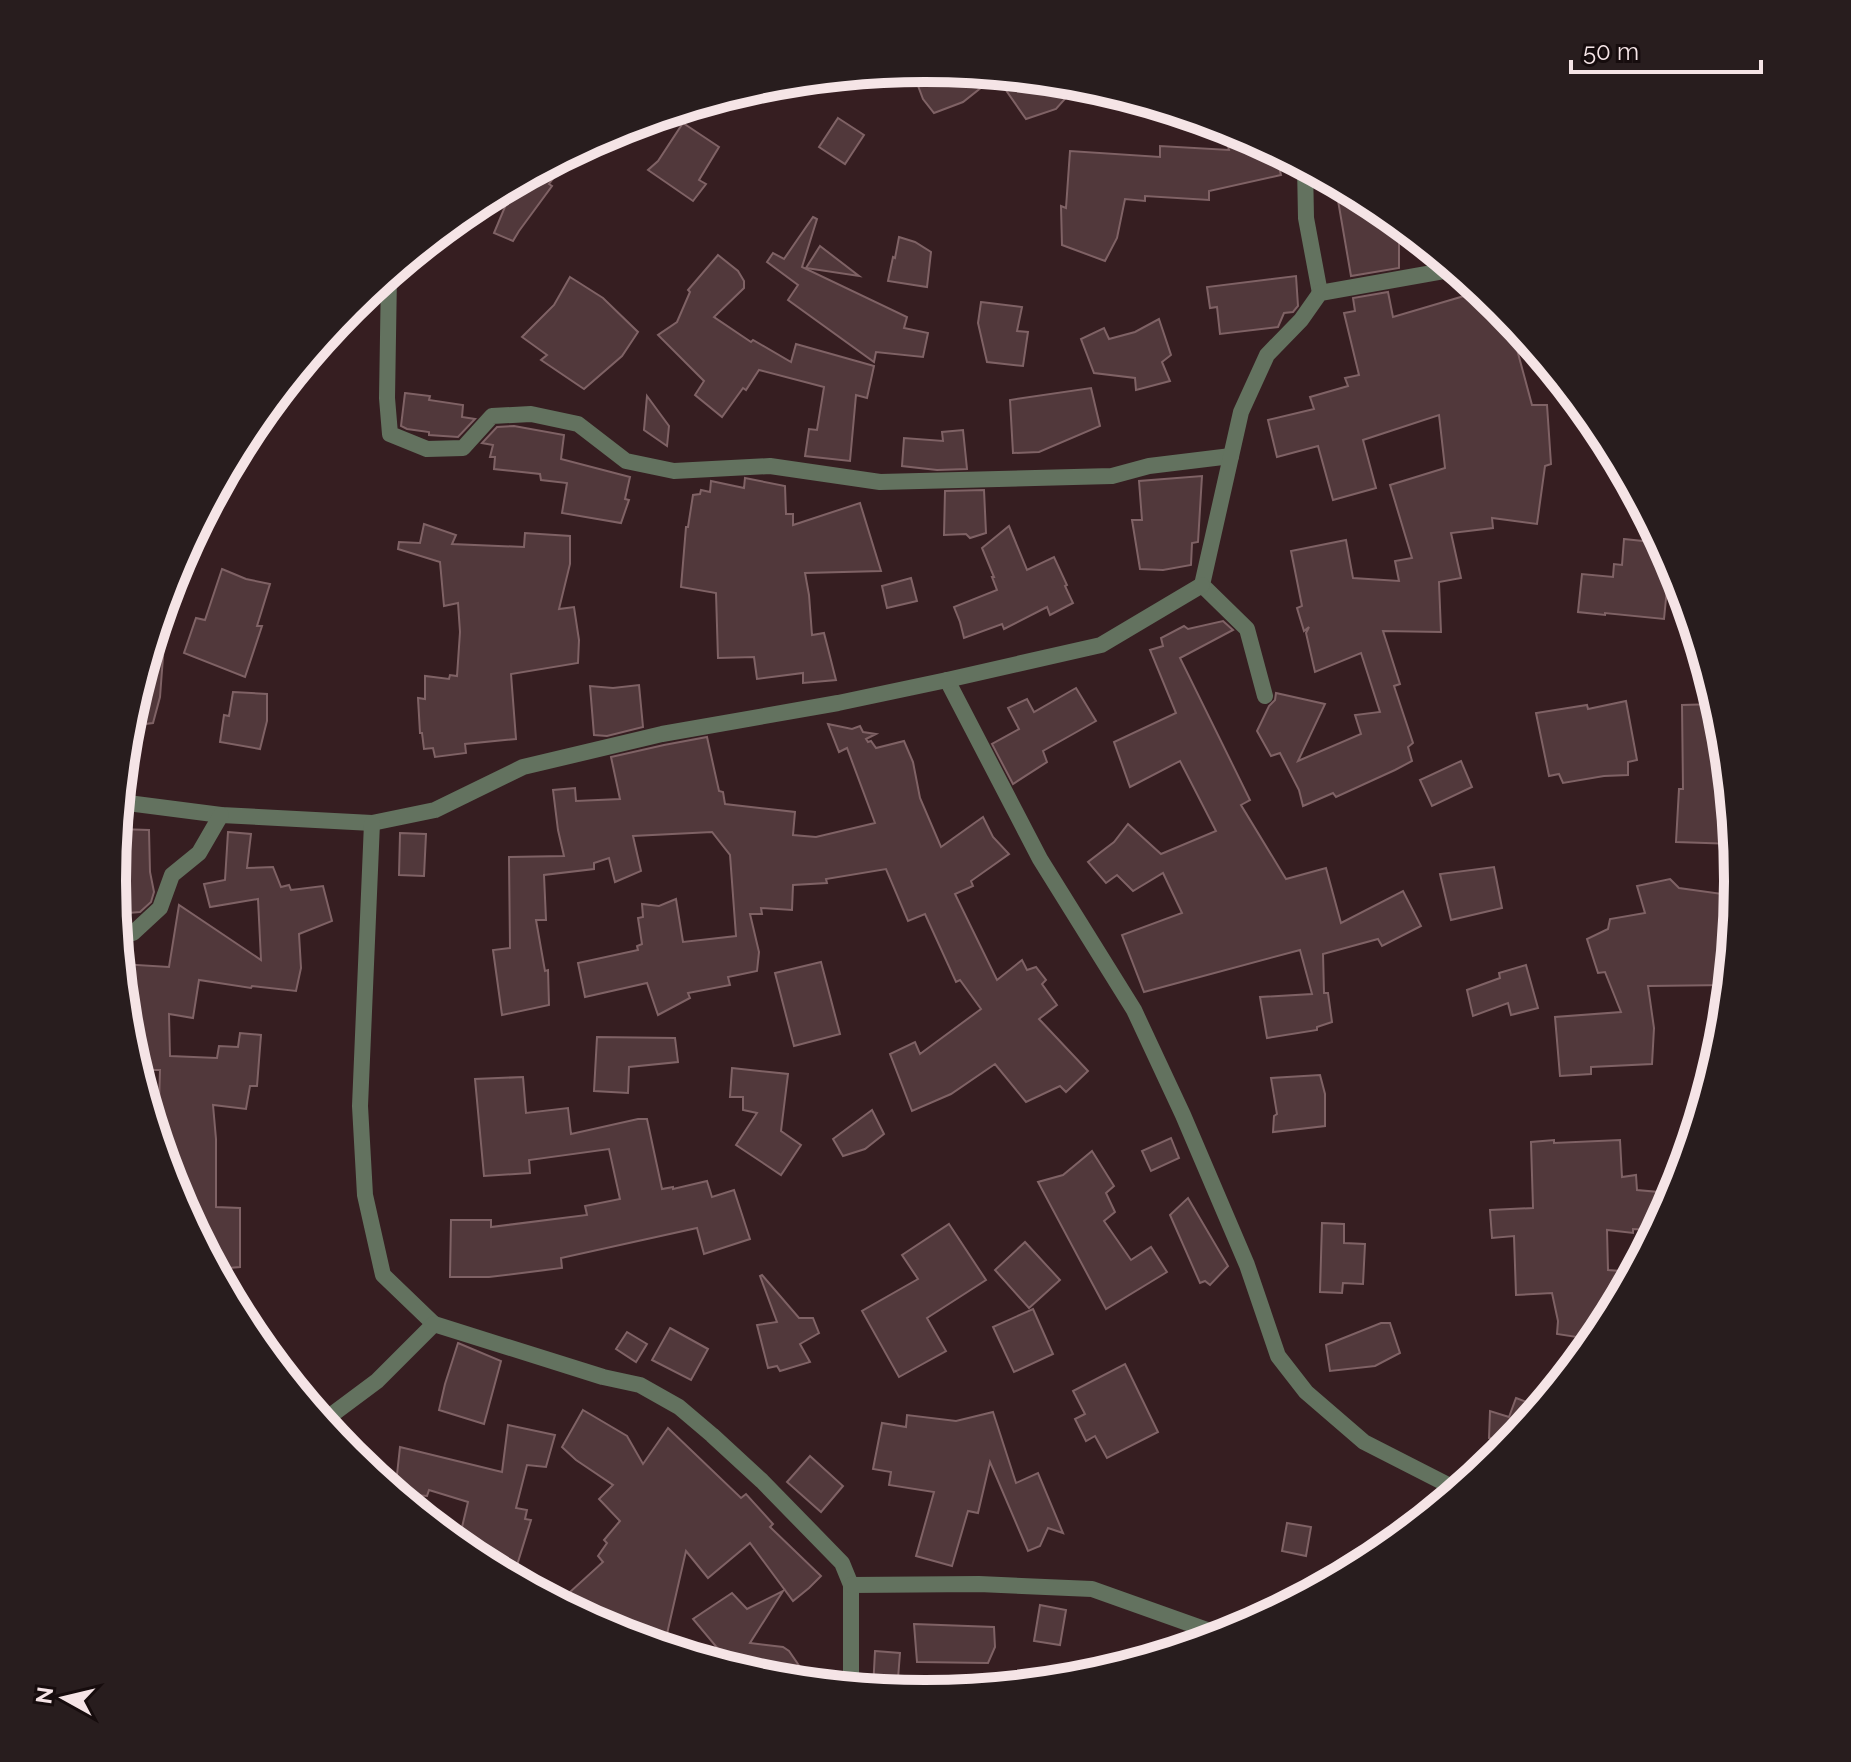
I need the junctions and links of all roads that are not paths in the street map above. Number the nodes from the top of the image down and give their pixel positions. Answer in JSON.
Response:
{"nodes":[{"id":1,"x":1305,"y":178,"type":"edge"},
{"id":2,"x":1442,"y":271,"type":"edge"},
{"id":3,"x":389,"y":290,"type":"edge"},
{"id":4,"x":1320,"y":293,"type":"junction"},
{"id":5,"x":1231,"y":456,"type":"junction"},
{"id":6,"x":1202,"y":585,"type":"junction"},
{"id":7,"x":947,"y":680,"type":"junction"},
{"id":8,"x":1265,"y":696,"type":"dead end"},
{"id":9,"x":130,"y":803,"type":"edge"},
{"id":10,"x":221,"y":815,"type":"junction"},
{"id":11,"x":372,"y":823,"type":"junction"},
{"id":12,"x":128,"y":934,"type":"edge"},
{"id":13,"x":434,"y":1324,"type":"junction"},
{"id":14,"x":333,"y":1416,"type":"edge"},
{"id":15,"x":1448,"y":1485,"type":"edge"},
{"id":16,"x":851,"y":1585,"type":"junction"},
{"id":17,"x":1205,"y":1629,"type":"edge"},
{"id":18,"x":851,"y":1676,"type":"edge"}],
"edges":[{"from":1,"to":4,"type":"street"},
{"from":2,"to":4,"type":"street"},
{"from":3,"to":5,"type":"street"},
{"from":4,"to":5,"type":"street"},
{"from":5,"to":6,"type":"street"},
{"from":6,"to":7,"type":"street"},
{"from":6,"to":8,"type":"street"},
{"from":7,"to":11,"type":"street"},
{"from":7,"to":15,"type":"street"},
{"from":9,"to":10,"type":"street"},
{"from":10,"to":11,"type":"street"},
{"from":10,"to":12,"type":"street"},
{"from":11,"to":13,"type":"street"},
{"from":13,"to":14,"type":"street"},
{"from":13,"to":16,"type":"street"},
{"from":16,"to":17,"type":"street"},
{"from":16,"to":18,"type":"street"}]}
